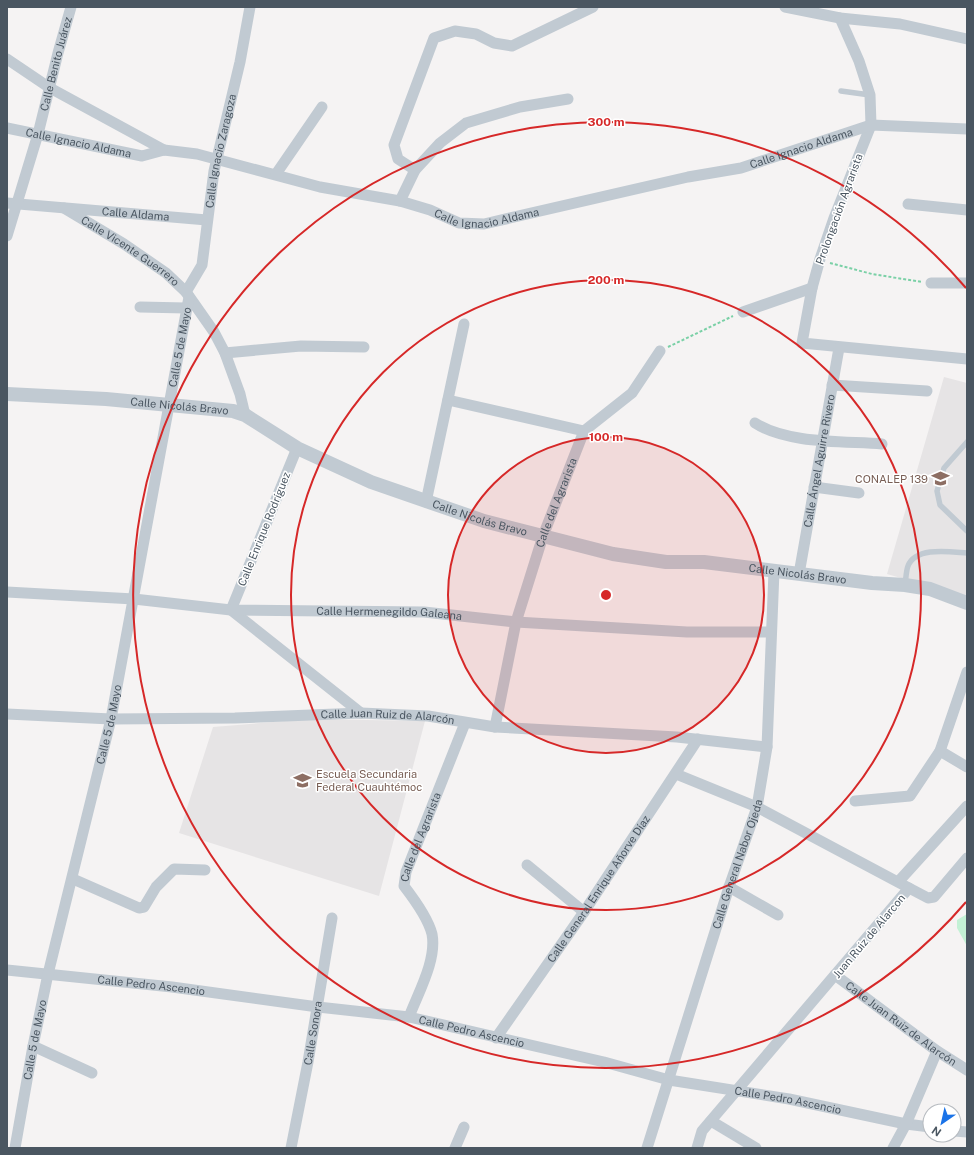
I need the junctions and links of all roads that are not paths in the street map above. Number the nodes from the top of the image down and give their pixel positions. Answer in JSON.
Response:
{"nodes":[{"id":1,"x":72,"y":7,"type":"edge"},
{"id":2,"x":250,"y":7,"type":"edge"},
{"id":3,"x":593,"y":7,"type":"edge"},
{"id":4,"x":785,"y":7,"type":"edge"},
{"id":5,"x":840,"y":18,"type":"junction"},
{"id":6,"x":967,"y":39,"type":"edge"},
{"id":7,"x":7,"y":59,"type":"edge"},
{"id":8,"x":50,"y":88,"type":"junction"},
{"id":9,"x":841,"y":92,"type":"dead end"},
{"id":10,"x":870,"y":95,"type":"junction"},
{"id":11,"x":568,"y":99,"type":"dead end"},
{"id":12,"x":322,"y":107,"type":"dead end"},
{"id":13,"x":871,"y":125,"type":"junction"},
{"id":14,"x":7,"y":128,"type":"edge"},
{"id":15,"x":967,"y":129,"type":"edge"},
{"id":16,"x":38,"y":134,"type":"junction"},
{"id":17,"x":164,"y":150,"type":"junction"},
{"id":18,"x":217,"y":159,"type":"junction"},
{"id":19,"x":415,"y":170,"type":"junction"},
{"id":20,"x":276,"y":174,"type":"junction"},
{"id":21,"x":400,"y":201,"type":"junction"},
{"id":22,"x":12,"y":204,"type":"edge"},
{"id":23,"x":908,"y":204,"type":"dead end"},
{"id":24,"x":64,"y":208,"type":"junction"},
{"id":25,"x":967,"y":210,"type":"edge"},
{"id":26,"x":207,"y":220,"type":"junction"},
{"id":27,"x":7,"y":236,"type":"edge"},
{"id":28,"x":931,"y":283,"type":"road end"},
{"id":29,"x":967,"y":283,"type":"edge"},
{"id":30,"x":812,"y":288,"type":"junction"},
{"id":31,"x":187,"y":299,"type":"junction"},
{"id":32,"x":140,"y":307,"type":"dead end"},
{"id":33,"x":743,"y":312,"type":"road end"},
{"id":34,"x":464,"y":324,"type":"dead end"},
{"id":35,"x":364,"y":347,"type":"dead end"},
{"id":36,"x":839,"y":348,"type":"junction"},
{"id":37,"x":660,"y":351,"type":"road end"},
{"id":38,"x":226,"y":353,"type":"junction"},
{"id":39,"x":967,"y":359,"type":"edge"},
{"id":40,"x":832,"y":385,"type":"junction"},
{"id":41,"x":927,"y":391,"type":"dead end"},
{"id":42,"x":7,"y":394,"type":"edge"},
{"id":43,"x":448,"y":400,"type":"junction"},
{"id":44,"x":170,"y":406,"type":"junction"},
{"id":45,"x":245,"y":415,"type":"junction"},
{"id":46,"x":755,"y":423,"type":"dead end"},
{"id":47,"x":584,"y":430,"type":"junction"},
{"id":48,"x":822,"y":439,"type":"junction"},
{"id":49,"x":967,"y":442,"type":"edge"},
{"id":50,"x":882,"y":444,"type":"dead end"},
{"id":51,"x":297,"y":448,"type":"junction"},
{"id":52,"x":814,"y":487,"type":"junction"},
{"id":53,"x":859,"y":493,"type":"dead end"},
{"id":54,"x":426,"y":502,"type":"junction"},
{"id":55,"x":967,"y":531,"type":"edge"},
{"id":56,"x":543,"y":536,"type":"junction"},
{"id":57,"x":967,"y":553,"type":"edge"},
{"id":58,"x":774,"y":571,"type":"junction"},
{"id":59,"x":799,"y":574,"type":"junction"},
{"id":60,"x":905,"y":585,"type":"junction"},
{"id":61,"x":7,"y":592,"type":"edge"},
{"id":62,"x":134,"y":599,"type":"junction"},
{"id":63,"x":967,"y":603,"type":"edge"},
{"id":64,"x":231,"y":610,"type":"junction"},
{"id":65,"x":516,"y":622,"type":"junction"},
{"id":66,"x":771,"y":632,"type":"junction"},
{"id":67,"x":967,"y":672,"type":"edge"},
{"id":68,"x":361,"y":713,"type":"junction"},
{"id":69,"x":7,"y":714,"type":"edge"},
{"id":70,"x":111,"y":718,"type":"junction"},
{"id":71,"x":465,"y":723,"type":"junction"},
{"id":72,"x":495,"y":727,"type":"junction"},
{"id":73,"x":698,"y":739,"type":"junction"},
{"id":74,"x":767,"y":747,"type":"junction"},
{"id":75,"x":940,"y":751,"type":"junction"},
{"id":76,"x":967,"y":767,"type":"edge"},
{"id":77,"x":676,"y":774,"type":"junction"},
{"id":78,"x":855,"y":801,"type":"dead end"},
{"id":79,"x":967,"y":806,"type":"edge"},
{"id":80,"x":757,"y":807,"type":"junction"},
{"id":81,"x":967,"y":858,"type":"edge"},
{"id":82,"x":527,"y":864,"type":"dead end"},
{"id":83,"x":205,"y":870,"type":"dead end"},
{"id":84,"x":73,"y":879,"type":"junction"},
{"id":85,"x":899,"y":881,"type":"junction"},
{"id":86,"x":730,"y":887,"type":"junction"},
{"id":87,"x":909,"y":888,"type":"junction"},
{"id":88,"x":584,"y":912,"type":"junction"},
{"id":89,"x":778,"y":915,"type":"dead end"},
{"id":90,"x":332,"y":918,"type":"dead end"},
{"id":91,"x":7,"y":970,"type":"edge"},
{"id":92,"x":48,"y":974,"type":"junction"},
{"id":93,"x":835,"y":975,"type":"junction"},
{"id":94,"x":318,"y":1007,"type":"junction"},
{"id":95,"x":409,"y":1017,"type":"junction"},
{"id":96,"x":496,"y":1038,"type":"junction"},
{"id":97,"x":33,"y":1046,"type":"junction"},
{"id":98,"x":937,"y":1051,"type":"junction"},
{"id":99,"x":967,"y":1070,"type":"edge"},
{"id":100,"x":92,"y":1073,"type":"dead end"},
{"id":101,"x":669,"y":1080,"type":"junction"},
{"id":102,"x":736,"y":1091,"type":"junction"},
{"id":103,"x":711,"y":1121,"type":"junction"},
{"id":104,"x":906,"y":1124,"type":"junction"},
{"id":105,"x":922,"y":1126,"type":"edge"},
{"id":106,"x":464,"y":1127,"type":"dead end"},
{"id":107,"x":15,"y":1148,"type":"edge"},
{"id":108,"x":291,"y":1148,"type":"edge"},
{"id":109,"x":455,"y":1148,"type":"edge"},
{"id":110,"x":647,"y":1148,"type":"edge"},
{"id":111,"x":697,"y":1148,"type":"edge"},
{"id":112,"x":756,"y":1148,"type":"edge"},
{"id":113,"x":894,"y":1148,"type":"edge"}],
"edges":[{"from":1,"to":8,"type":"street","name":"Calle Benito Juárez"},
{"from":2,"to":18,"type":"street","name":"Calle Ignacio Zaragoza"},
{"from":3,"to":19,"type":"street"},
{"from":4,"to":5,"type":"street"},
{"from":5,"to":6,"type":"street"},
{"from":5,"to":10,"type":"street","name":"Prolongación Agrarista"},
{"from":7,"to":8,"type":"street"},
{"from":8,"to":16,"type":"street","name":"Calle Benito Juárez"},
{"from":8,"to":17,"type":"street"},
{"from":9,"to":10,"type":"lane"},
{"from":10,"to":13,"type":"street","name":"Prolongación Agrarista"},
{"from":11,"to":19,"type":"street"},
{"from":12,"to":20,"type":"street"},
{"from":13,"to":15,"type":"street","name":"Calle Ignacio Aldama"},
{"from":13,"to":21,"type":"street","name":"Calle Ignacio Aldama"},
{"from":13,"to":30,"type":"street","name":"Prolongación Agrarista"},
{"from":14,"to":16,"type":"street","name":"Calle Ignacio Aldama"},
{"from":16,"to":17,"type":"street","name":"Calle Ignacio Aldama"},
{"from":16,"to":22,"type":"street","name":"Calle Benito Juárez"},
{"from":17,"to":18,"type":"street","name":"Calle Ignacio Aldama"},
{"from":18,"to":20,"type":"street","name":"Calle Ignacio Aldama"},
{"from":18,"to":26,"type":"street","name":"Calle Ignacio Zaragoza"},
{"from":19,"to":21,"type":"street"},
{"from":20,"to":21,"type":"street","name":"Calle Ignacio Aldama"},
{"from":22,"to":24,"type":"street","name":"Calle Vicente Guerrero"},
{"from":22,"to":27,"type":"street","name":"Calle Benito Juárez"},
{"from":23,"to":25,"type":"street"},
{"from":24,"to":26,"type":"street","name":"Calle Aldama"},
{"from":24,"to":31,"type":"street","name":"Calle Vicente Guerrero"},
{"from":26,"to":31,"type":"street","name":"Calle Ignacio Zaragoza"},
{"from":28,"to":29,"type":"street"},
{"from":30,"to":33,"type":"street"},
{"from":30,"to":36,"type":"street","name":"Prolongación Agrarista"},
{"from":31,"to":32,"type":"street"},
{"from":31,"to":38,"type":"street","name":"Calle Vicente Guerrero"},
{"from":31,"to":44,"type":"street","name":"Calle 5 de Mayo"},
{"from":34,"to":43,"type":"street"},
{"from":35,"to":38,"type":"street"},
{"from":36,"to":39,"type":"street"},
{"from":36,"to":40,"type":"street","name":"Calle Ángel Aguirre Rivero"},
{"from":37,"to":47,"type":"street"},
{"from":38,"to":45,"type":"street","name":"Calle Vicente Guerrero"},
{"from":40,"to":41,"type":"street"},
{"from":40,"to":48,"type":"street","name":"Calle Ángel Aguirre Rivero"},
{"from":42,"to":44,"type":"street","name":"Calle Nicolás Bravo"},
{"from":43,"to":47,"type":"street"},
{"from":43,"to":54,"type":"street"},
{"from":44,"to":45,"type":"street","name":"Calle Nicolás Bravo"},
{"from":44,"to":62,"type":"street","name":"Calle 5 de Mayo"},
{"from":45,"to":51,"type":"street","name":"Calle Nicolás Bravo"},
{"from":46,"to":48,"type":"street"},
{"from":47,"to":56,"type":"street","name":"Calle del Agrarista"},
{"from":48,"to":50,"type":"street"},
{"from":48,"to":52,"type":"street","name":"Calle Ángel Aguirre Rivero"},
{"from":49,"to":55,"type":"lane"},
{"from":51,"to":54,"type":"street","name":"Calle Nicolás Bravo"},
{"from":51,"to":64,"type":"street","name":"Calle Enrique Rodríguez"},
{"from":52,"to":53,"type":"street"},
{"from":52,"to":59,"type":"street","name":"Calle Ángel Aguirre Rivero"},
{"from":54,"to":56,"type":"street","name":"Calle Nicolás Bravo"},
{"from":56,"to":58,"type":"street","name":"Calle Nicolás Bravo"},
{"from":56,"to":65,"type":"street","name":"Calle del Agrarista"},
{"from":57,"to":60,"type":"lane"},
{"from":58,"to":59,"type":"street","name":"Calle Nicolás Bravo"},
{"from":58,"to":66,"type":"street","name":"Calle General Nabor Ojeda"},
{"from":59,"to":60,"type":"street","name":"Calle Nicolás Bravo"},
{"from":60,"to":63,"type":"street","name":"Calle Nicolás Bravo"},
{"from":61,"to":62,"type":"street","name":"Calle Hermenegildo Galeana"},
{"from":62,"to":64,"type":"street","name":"Calle Hermenegildo Galeana"},
{"from":62,"to":70,"type":"street","name":"Calle 5 de Mayo"},
{"from":64,"to":65,"type":"street","name":"Calle Hermenegildo Galeana"},
{"from":64,"to":68,"type":"street"},
{"from":65,"to":66,"type":"street","name":"Calle Hermenegildo Galeana"},
{"from":65,"to":72,"type":"street","name":"Calle del Agrarista"},
{"from":66,"to":74,"type":"street","name":"Calle General Nabor Ojeda"},
{"from":67,"to":75,"type":"street"},
{"from":68,"to":70,"type":"street","name":"Calle Juan Ruiz de Alarcón"},
{"from":68,"to":71,"type":"street","name":"Calle Juan Ruiz de Alarcón"},
{"from":69,"to":70,"type":"street","name":"Calle Juan Ruiz de Alarcón"},
{"from":70,"to":84,"type":"street","name":"Calle 5 de Mayo"},
{"from":71,"to":72,"type":"street","name":"Calle Juan Ruiz de Alarcón"},
{"from":71,"to":95,"type":"street","name":"Calle del Agrarista"},
{"from":72,"to":73,"type":"street","name":"Calle Juan Ruiz de Alarcón"},
{"from":73,"to":74,"type":"street","name":"Calle Juan Ruiz de Alarcón"},
{"from":73,"to":77,"type":"street","name":"Calle General Enrique Añorve Díaz"},
{"from":74,"to":80,"type":"street","name":"Calle General Nabor Ojeda"},
{"from":75,"to":76,"type":"street"},
{"from":75,"to":78,"type":"street"},
{"from":77,"to":80,"type":"street","name":"Juan Ruiz de Alarcon"},
{"from":77,"to":88,"type":"street","name":"Calle General Enrique Añorve Díaz"},
{"from":79,"to":85,"type":"street"},
{"from":80,"to":85,"type":"street","name":"Juan Ruiz de Alarcon"},
{"from":80,"to":86,"type":"street","name":"Calle General Nabor Ojeda"},
{"from":81,"to":87,"type":"street"},
{"from":82,"to":88,"type":"street"},
{"from":83,"to":84,"type":"street"},
{"from":84,"to":92,"type":"street","name":"Calle 5 de Mayo"},
{"from":85,"to":87,"type":"street","name":"Juan Ruiz de Alarcon"},
{"from":86,"to":89,"type":"street"},
{"from":86,"to":101,"type":"street","name":"Calle General Nabor Ojeda"},
{"from":87,"to":93,"type":"street","name":"Juan Ruiz de Alarcon"},
{"from":88,"to":96,"type":"street","name":"Calle General Enrique Añorve Díaz"},
{"from":90,"to":94,"type":"street","name":"Calle Sonora"},
{"from":91,"to":92,"type":"street","name":"Calle Pedro Ascencio"},
{"from":92,"to":94,"type":"street","name":"Calle Pedro Ascencio"},
{"from":92,"to":97,"type":"street","name":"Calle 5 de Mayo"},
{"from":93,"to":98,"type":"street","name":"Calle Juan Ruiz de Alarcón"},
{"from":93,"to":102,"type":"street","name":"Juan Ruiz de Alarcon"},
{"from":94,"to":95,"type":"street","name":"Calle Pedro Ascencio"},
{"from":94,"to":108,"type":"street","name":"Calle Sonora"},
{"from":95,"to":96,"type":"street","name":"Calle Pedro Ascencio"},
{"from":96,"to":101,"type":"street","name":"Calle Pedro Ascencio"},
{"from":97,"to":100,"type":"street"},
{"from":97,"to":107,"type":"street","name":"Calle 5 de Mayo"},
{"from":98,"to":99,"type":"street","name":"Calle Juan Ruiz de Alarcón"},
{"from":98,"to":104,"type":"street"},
{"from":101,"to":102,"type":"street","name":"Calle Pedro Ascencio"},
{"from":101,"to":110,"type":"street","name":"Calle General Nabor Ojeda"},
{"from":102,"to":103,"type":"street","name":"Juan Ruiz de Alarcon"},
{"from":102,"to":104,"type":"street","name":"Calle Pedro Ascencio"},
{"from":103,"to":111,"type":"street","name":"Juan Ruiz de Alarcon"},
{"from":103,"to":112,"type":"street"},
{"from":104,"to":105,"type":"street","name":"Calle Pedro Ascencio"},
{"from":104,"to":113,"type":"street"},
{"from":106,"to":109,"type":"street"}]}
